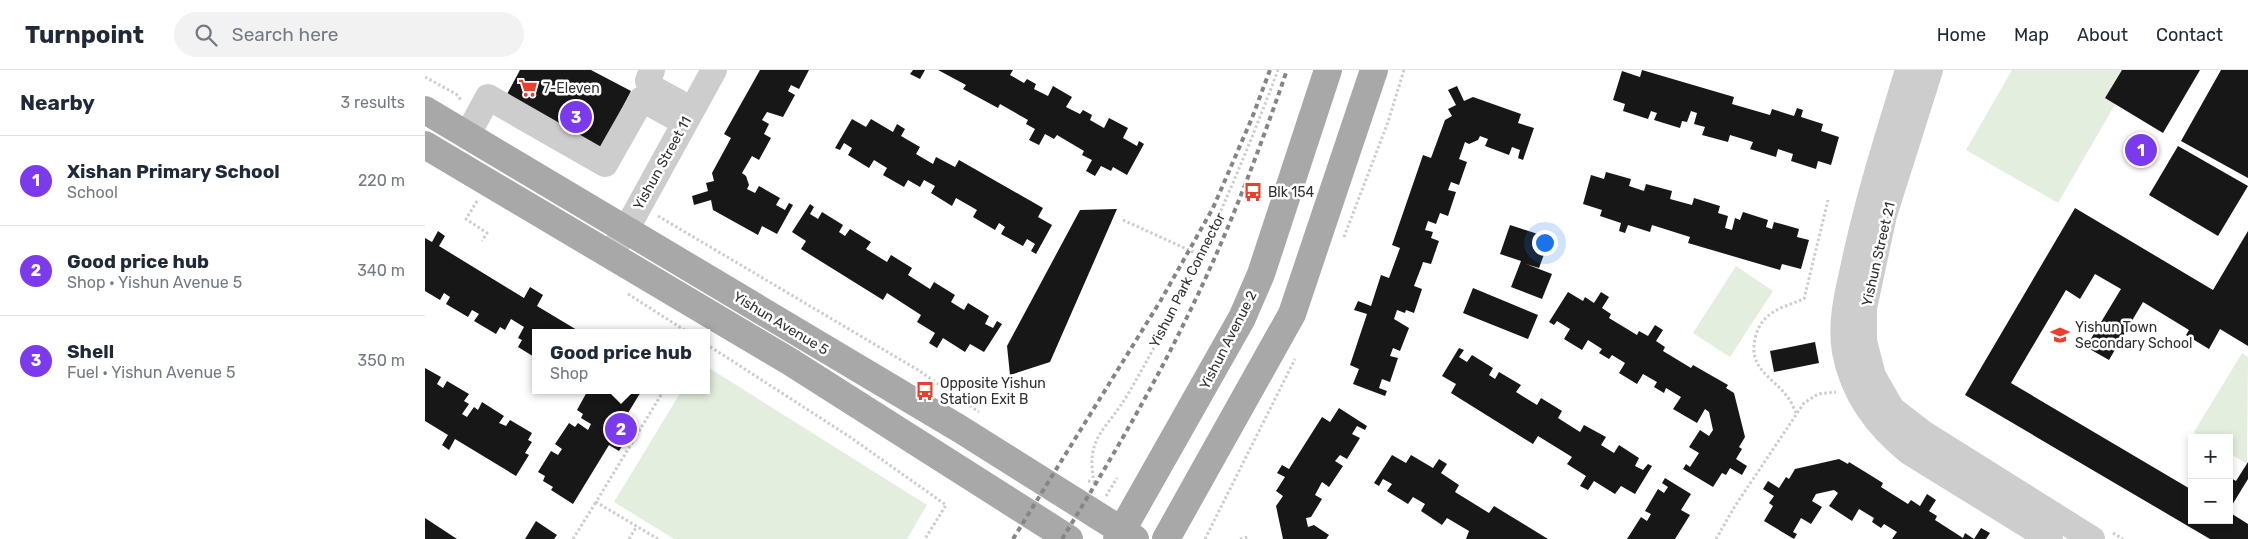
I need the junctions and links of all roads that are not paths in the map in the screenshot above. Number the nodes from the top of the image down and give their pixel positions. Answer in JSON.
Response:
{"nodes":[{"id":1,"x":653,"y":70,"type":"edge"},
{"id":2,"x":698,"y":70,"type":"edge"},
{"id":3,"x":714,"y":70,"type":"edge"},
{"id":4,"x":1328,"y":70,"type":"edge"},
{"id":5,"x":1374,"y":70,"type":"edge"},
{"id":6,"x":1908,"y":70,"type":"edge"},
{"id":7,"x":1930,"y":70,"type":"edge"},
{"id":8,"x":425,"y":110,"type":"edge"},
{"id":9,"x":681,"y":110,"type":"junction"},
{"id":10,"x":467,"y":134,"type":"junction"},
{"id":11,"x":425,"y":145,"type":"edge"},
{"id":12,"x":1874,"y":214,"type":"junction"},
{"id":13,"x":618,"y":225,"type":"junction"},
{"id":14,"x":1321,"y":230,"type":"junction"},
{"id":15,"x":603,"y":251,"type":"junction"},
{"id":16,"x":1261,"y":274,"type":"junction"},
{"id":17,"x":1125,"y":536,"type":"edge"},
{"id":18,"x":1069,"y":539,"type":"edge"},
{"id":19,"x":1166,"y":539,"type":"edge"},
{"id":20,"x":2050,"y":539,"type":"edge"},
{"id":21,"x":2092,"y":539,"type":"edge"}],
"edges":[{"from":1,"to":9,"type":"street"},
{"from":2,"to":9,"type":"street","name":"Yishun Street 11"},
{"from":3,"to":9,"type":"street","name":"Yishun Street 11"},
{"from":4,"to":16,"type":"main road","name":"Yishun Avenue 2"},
{"from":5,"to":14,"type":"main road"},
{"from":6,"to":12,"type":"street","name":"Yishun Street 21"},
{"from":7,"to":12,"type":"street","name":"Yishun Street 21"},
{"from":8,"to":10,"type":"main road","name":"Yishun Avenue 5"},
{"from":9,"to":10,"type":"street"},
{"from":9,"to":13,"type":"street","name":"Yishun Street 11"},
{"from":10,"to":13,"type":"main road","name":"Yishun Avenue 5"},
{"from":11,"to":15,"type":"main road","name":"Yishun Avenue 5"},
{"from":12,"to":20,"type":"street","name":"Yishun Street 21"},
{"from":12,"to":21,"type":"street","name":"Yishun Street 21"},
{"from":13,"to":15,"type":"street","name":"Yishun Street 11"},
{"from":13,"to":17,"type":"main road","name":"Yishun Avenue 5"},
{"from":14,"to":16,"type":"main road"},
{"from":14,"to":19,"type":"main road"},
{"from":15,"to":18,"type":"main road","name":"Yishun Avenue 5"},
{"from":16,"to":17,"type":"main road","name":"Yishun Avenue 2"}]}
